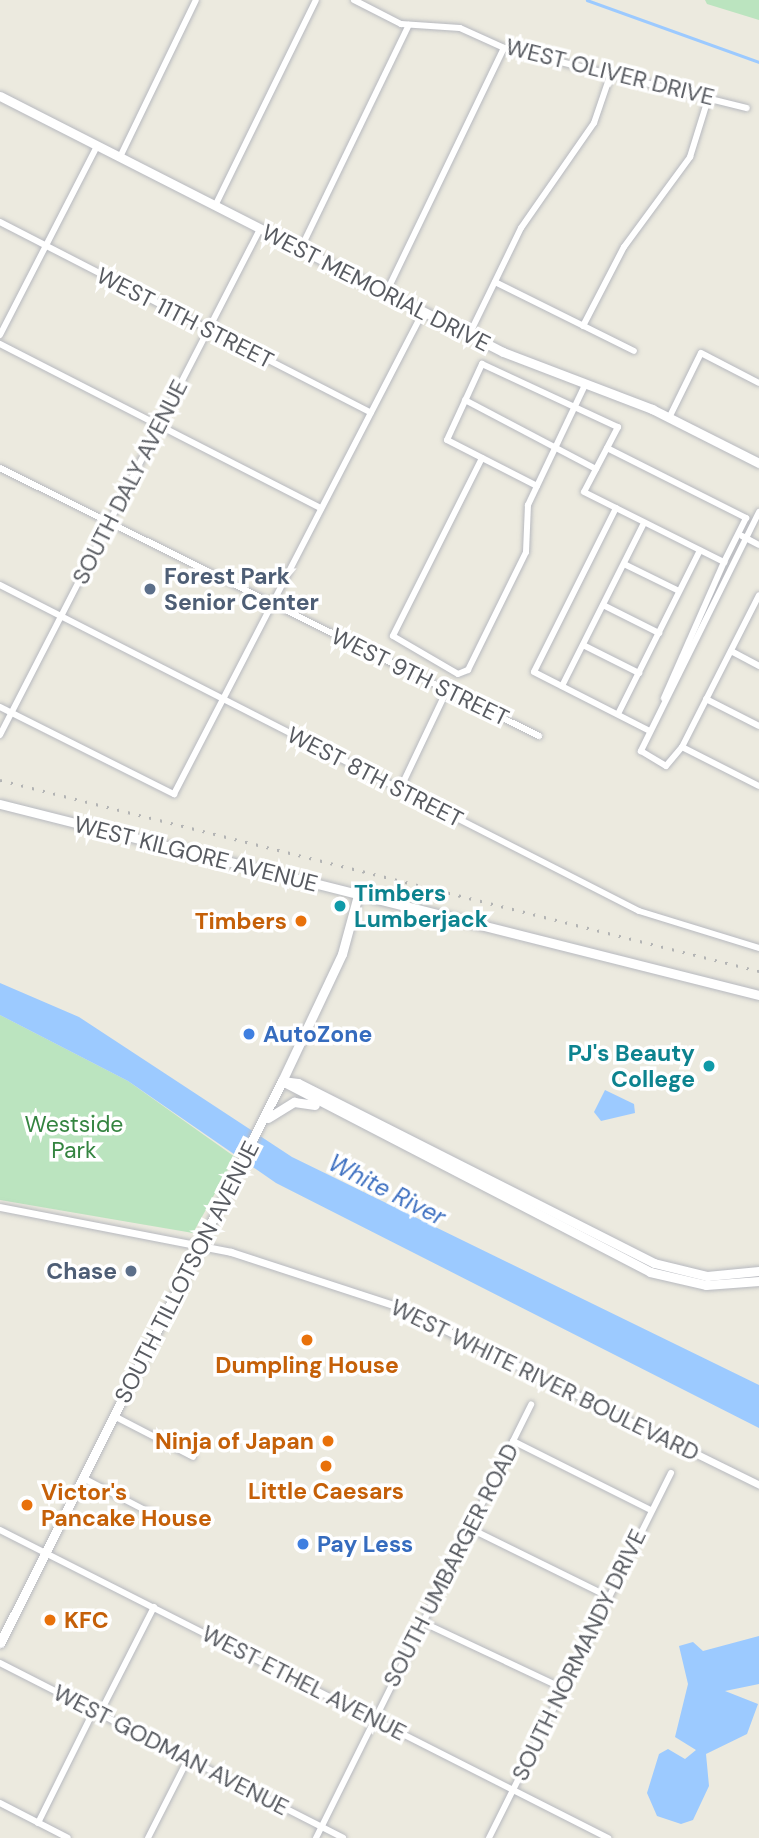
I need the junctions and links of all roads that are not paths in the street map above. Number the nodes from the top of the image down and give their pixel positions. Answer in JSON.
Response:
{"nodes":[{"id":1,"x":196,"y":0,"type":"edge"},
{"id":2,"x":316,"y":0,"type":"edge"},
{"id":3,"x":354,"y":0,"type":"edge"},
{"id":4,"x":409,"y":25,"type":"junction"},
{"id":5,"x":504,"y":48,"type":"junction"},
{"id":6,"x":610,"y":76,"type":"junction"},
{"id":7,"x":0,"y":96,"type":"edge"},
{"id":8,"x":709,"y":96,"type":"junction"},
{"id":9,"x":747,"y":108,"type":"dead end"},
{"id":10,"x":97,"y":146,"type":"junction"},
{"id":11,"x":120,"y":157,"type":"junction"},
{"id":12,"x":215,"y":206,"type":"junction"},
{"id":13,"x":0,"y":222,"type":"edge"},
{"id":14,"x":260,"y":229,"type":"junction"},
{"id":15,"x":46,"y":245,"type":"junction"},
{"id":16,"x":300,"y":250,"type":"junction"},
{"id":17,"x":495,"y":282,"type":"junction"},
{"id":18,"x":386,"y":293,"type":"junction"},
{"id":19,"x":423,"y":312,"type":"junction"},
{"id":20,"x":583,"y":326,"type":"junction"},
{"id":21,"x":208,"y":330,"type":"junction"},
{"id":22,"x":0,"y":334,"type":"edge"},
{"id":23,"x":469,"y":335,"type":"junction"},
{"id":24,"x":0,"y":344,"type":"edge"},
{"id":25,"x":634,"y":351,"type":"dead end"},
{"id":26,"x":586,"y":383,"type":"junction"},
{"id":27,"x":759,"y":383,"type":"edge"},
{"id":28,"x":465,"y":400,"type":"junction"},
{"id":29,"x":575,"y":407,"type":"junction"},
{"id":30,"x":371,"y":413,"type":"junction"},
{"id":31,"x":669,"y":418,"type":"junction"},
{"id":32,"x":159,"y":425,"type":"junction"},
{"id":33,"x":555,"y":448,"type":"junction"},
{"id":34,"x":607,"y":448,"type":"junction"},
{"id":35,"x":482,"y":458,"type":"junction"},
{"id":36,"x":759,"y":463,"type":"edge"},
{"id":37,"x":0,"y":468,"type":"edge"},
{"id":38,"x":596,"y":470,"type":"junction"},
{"id":39,"x":537,"y":486,"type":"junction"},
{"id":40,"x":321,"y":508,"type":"junction"},
{"id":41,"x":616,"y":508,"type":"junction"},
{"id":42,"x":759,"y":512,"type":"edge"},
{"id":43,"x":110,"y":523,"type":"junction"},
{"id":44,"x":644,"y":523,"type":"junction"},
{"id":45,"x":738,"y":534,"type":"junction"},
{"id":46,"x":745,"y":538,"type":"junction"},
{"id":47,"x":759,"y":545,"type":"edge"},
{"id":48,"x":700,"y":550,"type":"junction"},
{"id":49,"x":724,"y":562,"type":"junction"},
{"id":50,"x":624,"y":564,"type":"junction"},
{"id":51,"x":0,"y":585,"type":"edge"},
{"id":52,"x":680,"y":591,"type":"junction"},
{"id":53,"x":759,"y":595,"type":"edge"},
{"id":54,"x":757,"y":604,"type":"edge"},
{"id":55,"x":603,"y":605,"type":"junction"},
{"id":56,"x":271,"y":606,"type":"junction"},
{"id":57,"x":61,"y":616,"type":"junction"},
{"id":58,"x":659,"y":633,"type":"junction"},
{"id":59,"x":583,"y":645,"type":"junction"},
{"id":60,"x":730,"y":651,"type":"junction"},
{"id":61,"x":759,"y":666,"type":"edge"},
{"id":62,"x":639,"y":673,"type":"junction"},
{"id":63,"x":562,"y":685,"type":"junction"},
{"id":64,"x":447,"y":690,"type":"junction"},
{"id":65,"x":664,"y":698,"type":"junction"},
{"id":66,"x":223,"y":699,"type":"junction"},
{"id":67,"x":706,"y":699,"type":"junction"},
{"id":68,"x":0,"y":706,"type":"edge"},
{"id":69,"x":11,"y":712,"type":"junction"},
{"id":70,"x":618,"y":714,"type":"junction"},
{"id":71,"x":759,"y":726,"type":"edge"},
{"id":72,"x":648,"y":730,"type":"junction"},
{"id":73,"x":0,"y":735,"type":"edge"},
{"id":74,"x":539,"y":736,"type":"dead end"},
{"id":75,"x":682,"y":747,"type":"junction"},
{"id":76,"x":759,"y":786,"type":"edge"},
{"id":77,"x":400,"y":789,"type":"junction"},
{"id":78,"x":0,"y":804,"type":"edge"},
{"id":79,"x":358,"y":895,"type":"junction"},
{"id":80,"x":759,"y":948,"type":"edge"},
{"id":81,"x":759,"y":995,"type":"edge"},
{"id":82,"x":282,"y":1081,"type":"junction"},
{"id":83,"x":325,"y":1107,"type":"junction"},
{"id":84,"x":272,"y":1110,"type":"junction"},
{"id":85,"x":0,"y":1207,"type":"edge"},
{"id":86,"x":201,"y":1246,"type":"junction"},
{"id":87,"x":759,"y":1271,"type":"edge"},
{"id":88,"x":759,"y":1281,"type":"edge"},
{"id":89,"x":531,"y":1404,"type":"dead end"},
{"id":90,"x":114,"y":1416,"type":"junction"},
{"id":91,"x":513,"y":1441,"type":"junction"},
{"id":92,"x":193,"y":1457,"type":"dead end"},
{"id":93,"x":671,"y":1472,"type":"dead end"},
{"id":94,"x":83,"y":1478,"type":"junction"},
{"id":95,"x":759,"y":1485,"type":"edge"},
{"id":96,"x":649,"y":1509,"type":"junction"},
{"id":97,"x":162,"y":1519,"type":"dead end"},
{"id":98,"x":469,"y":1528,"type":"junction"},
{"id":99,"x":0,"y":1530,"type":"edge"},
{"id":100,"x":45,"y":1553,"type":"junction"},
{"id":101,"x":607,"y":1596,"type":"junction"},
{"id":102,"x":154,"y":1607,"type":"junction"},
{"id":103,"x":422,"y":1622,"type":"junction"},
{"id":104,"x":0,"y":1643,"type":"edge"},
{"id":105,"x":0,"y":1663,"type":"edge"},
{"id":106,"x":562,"y":1688,"type":"junction"},
{"id":107,"x":97,"y":1712,"type":"junction"},
{"id":108,"x":374,"y":1718,"type":"junction"},
{"id":109,"x":188,"y":1759,"type":"junction"},
{"id":110,"x":512,"y":1790,"type":"junction"},
{"id":111,"x":0,"y":1803,"type":"edge"},
{"id":112,"x":38,"y":1823,"type":"junction"},
{"id":113,"x":321,"y":1827,"type":"junction"},
{"id":114,"x":68,"y":1838,"type":"edge"},
{"id":115,"x":148,"y":1838,"type":"edge"},
{"id":116,"x":316,"y":1838,"type":"edge"},
{"id":117,"x":343,"y":1838,"type":"edge"},
{"id":118,"x":489,"y":1838,"type":"edge"},
{"id":119,"x":608,"y":1838,"type":"edge"}],
"edges":[{"from":1,"to":11,"type":"street"},
{"from":2,"to":12,"type":"street"},
{"from":3,"to":4,"type":"street","name":"WEST OLIVER DRIVE"},
{"from":4,"to":5,"type":"street","name":"WEST OLIVER DRIVE"},
{"from":4,"to":16,"type":"street"},
{"from":5,"to":6,"type":"street","name":"WEST OLIVER DRIVE"},
{"from":5,"to":18,"type":"street"},
{"from":6,"to":8,"type":"street","name":"WEST OLIVER DRIVE"},
{"from":6,"to":17,"type":"street"},
{"from":7,"to":10,"type":"main road","name":"WEST MEMORIAL DRIVE"},
{"from":8,"to":9,"type":"street","name":"WEST OLIVER DRIVE"},
{"from":8,"to":20,"type":"street"},
{"from":10,"to":11,"type":"main road","name":"WEST MEMORIAL DRIVE"},
{"from":10,"to":15,"type":"street"},
{"from":11,"to":12,"type":"main road","name":"WEST MEMORIAL DRIVE"},
{"from":12,"to":14,"type":"main road","name":"WEST MEMORIAL DRIVE"},
{"from":13,"to":15,"type":"street","name":"WEST 11TH STREET"},
{"from":14,"to":16,"type":"main road","name":"WEST MEMORIAL DRIVE"},
{"from":14,"to":21,"type":"street","name":"SOUTH DALY AVENUE"},
{"from":15,"to":21,"type":"street","name":"WEST 11TH STREET"},
{"from":15,"to":22,"type":"street"},
{"from":16,"to":18,"type":"main road","name":"WEST MEMORIAL DRIVE"},
{"from":17,"to":20,"type":"street"},
{"from":17,"to":23,"type":"street"},
{"from":18,"to":19,"type":"main road","name":"WEST MEMORIAL DRIVE"},
{"from":19,"to":23,"type":"main road","name":"WEST MEMORIAL DRIVE"},
{"from":19,"to":30,"type":"street"},
{"from":20,"to":25,"type":"street"},
{"from":21,"to":30,"type":"street","name":"WEST 11TH STREET"},
{"from":21,"to":32,"type":"street","name":"SOUTH DALY AVENUE"},
{"from":23,"to":26,"type":"main road","name":"WEST MEMORIAL DRIVE"},
{"from":24,"to":32,"type":"street"},
{"from":26,"to":29,"type":"street"},
{"from":26,"to":31,"type":"main road","name":"WEST MEMORIAL DRIVE"},
{"from":27,"to":31,"type":"street"},
{"from":28,"to":29,"type":"street"},
{"from":28,"to":33,"type":"street"},
{"from":28,"to":35,"type":"street"},
{"from":29,"to":33,"type":"street"},
{"from":29,"to":34,"type":"street"},
{"from":30,"to":40,"type":"street"},
{"from":31,"to":36,"type":"main road","name":"WEST MEMORIAL DRIVE"},
{"from":32,"to":40,"type":"street"},
{"from":32,"to":43,"type":"street","name":"SOUTH DALY AVENUE"},
{"from":33,"to":38,"type":"street"},
{"from":33,"to":39,"type":"street"},
{"from":34,"to":38,"type":"street"},
{"from":34,"to":45,"type":"street"},
{"from":35,"to":39,"type":"street"},
{"from":35,"to":39,"type":"street"},
{"from":37,"to":43,"type":"street","name":"WEST 9TH STREET"},
{"from":38,"to":41,"type":"street"},
{"from":40,"to":56,"type":"street"},
{"from":41,"to":44,"type":"street"},
{"from":41,"to":63,"type":"street"},
{"from":42,"to":46,"type":"street"},
{"from":43,"to":56,"type":"street","name":"WEST 9TH STREET"},
{"from":43,"to":57,"type":"street","name":"SOUTH DALY AVENUE"},
{"from":44,"to":48,"type":"street"},
{"from":44,"to":50,"type":"street"},
{"from":45,"to":46,"type":"street"},
{"from":45,"to":49,"type":"street"},
{"from":46,"to":47,"type":"street"},
{"from":46,"to":65,"type":"street"},
{"from":48,"to":49,"type":"street"},
{"from":48,"to":52,"type":"street"},
{"from":49,"to":65,"type":"street"},
{"from":50,"to":52,"type":"street"},
{"from":50,"to":55,"type":"street"},
{"from":51,"to":57,"type":"street","name":"WEST 8TH STREET"},
{"from":52,"to":58,"type":"street"},
{"from":53,"to":54,"type":"street"},
{"from":54,"to":60,"type":"street"},
{"from":55,"to":58,"type":"street"},
{"from":55,"to":59,"type":"street"},
{"from":56,"to":64,"type":"street","name":"WEST 9TH STREET"},
{"from":56,"to":66,"type":"street"},
{"from":57,"to":66,"type":"street","name":"WEST 8TH STREET"},
{"from":57,"to":69,"type":"street","name":"SOUTH DALY AVENUE"},
{"from":58,"to":62,"type":"street"},
{"from":59,"to":62,"type":"street"},
{"from":59,"to":63,"type":"street"},
{"from":60,"to":61,"type":"street"},
{"from":60,"to":67,"type":"street"},
{"from":62,"to":70,"type":"street"},
{"from":63,"to":70,"type":"street"},
{"from":64,"to":74,"type":"street","name":"WEST 9TH STREET"},
{"from":64,"to":77,"type":"street"},
{"from":65,"to":72,"type":"street"},
{"from":66,"to":69,"type":"street"},
{"from":66,"to":77,"type":"street","name":"WEST 8TH STREET"},
{"from":67,"to":71,"type":"street"},
{"from":67,"to":75,"type":"street"},
{"from":68,"to":69,"type":"street"},
{"from":69,"to":73,"type":"street","name":"SOUTH DALY AVENUE"},
{"from":70,"to":72,"type":"street"},
{"from":72,"to":75,"type":"street"},
{"from":75,"to":76,"type":"street"},
{"from":77,"to":80,"type":"street","name":"WEST 8TH STREET"},
{"from":78,"to":79,"type":"main road","name":"WEST KILGORE AVENUE"},
{"from":79,"to":81,"type":"main road","name":"WEST KILGORE AVENUE"},
{"from":79,"to":82,"type":"main road"},
{"from":82,"to":83,"type":"main road"},
{"from":82,"to":84,"type":"main road"},
{"from":82,"to":87,"type":"main road"},
{"from":83,"to":84,"type":"main road"},
{"from":83,"to":88,"type":"main road"},
{"from":84,"to":86,"type":"main road","name":"SOUTH TILLOTSON AVENUE"},
{"from":85,"to":86,"type":"street","name":"WEST WHITE RIVER BOULEVARD"},
{"from":86,"to":90,"type":"main road","name":"SOUTH TILLOTSON AVENUE"},
{"from":86,"to":95,"type":"street","name":"WEST WHITE RIVER BOULEVARD"},
{"from":89,"to":91,"type":"street","name":"SOUTH UMBARGER ROAD"},
{"from":90,"to":92,"type":"street"},
{"from":90,"to":94,"type":"main road","name":"SOUTH TILLOTSON AVENUE"},
{"from":91,"to":96,"type":"street"},
{"from":91,"to":98,"type":"street","name":"SOUTH UMBARGER ROAD"},
{"from":93,"to":96,"type":"street","name":"SOUTH NORMANDY DRIVE"},
{"from":94,"to":97,"type":"street"},
{"from":94,"to":100,"type":"main road","name":"SOUTH TILLOTSON AVENUE"},
{"from":96,"to":101,"type":"street","name":"SOUTH NORMANDY DRIVE"},
{"from":98,"to":101,"type":"street"},
{"from":98,"to":103,"type":"street","name":"SOUTH UMBARGER ROAD"},
{"from":99,"to":100,"type":"street","name":"WEST ETHEL AVENUE"},
{"from":100,"to":102,"type":"street","name":"WEST ETHEL AVENUE"},
{"from":100,"to":104,"type":"main road","name":"SOUTH TILLOTSON AVENUE"},
{"from":101,"to":106,"type":"street","name":"SOUTH NORMANDY DRIVE"},
{"from":102,"to":107,"type":"street"},
{"from":102,"to":108,"type":"street","name":"WEST ETHEL AVENUE"},
{"from":103,"to":106,"type":"street"},
{"from":103,"to":108,"type":"street","name":"SOUTH UMBARGER ROAD"},
{"from":105,"to":107,"type":"street","name":"WEST GODMAN AVENUE"},
{"from":106,"to":110,"type":"street","name":"SOUTH NORMANDY DRIVE"},
{"from":107,"to":109,"type":"street","name":"WEST GODMAN AVENUE"},
{"from":107,"to":112,"type":"street"},
{"from":108,"to":110,"type":"street","name":"WEST ETHEL AVENUE"},
{"from":108,"to":113,"type":"street","name":"SOUTH UMBARGER ROAD"},
{"from":109,"to":113,"type":"street","name":"WEST GODMAN AVENUE"},
{"from":109,"to":115,"type":"street"},
{"from":110,"to":118,"type":"street","name":"SOUTH NORMANDY DRIVE"},
{"from":110,"to":119,"type":"street","name":"WEST ETHEL AVENUE"},
{"from":111,"to":112,"type":"street"},
{"from":112,"to":114,"type":"street"},
{"from":113,"to":116,"type":"street","name":"SOUTH UMBARGER ROAD"},
{"from":113,"to":117,"type":"street","name":"WEST GODMAN AVENUE"}]}
